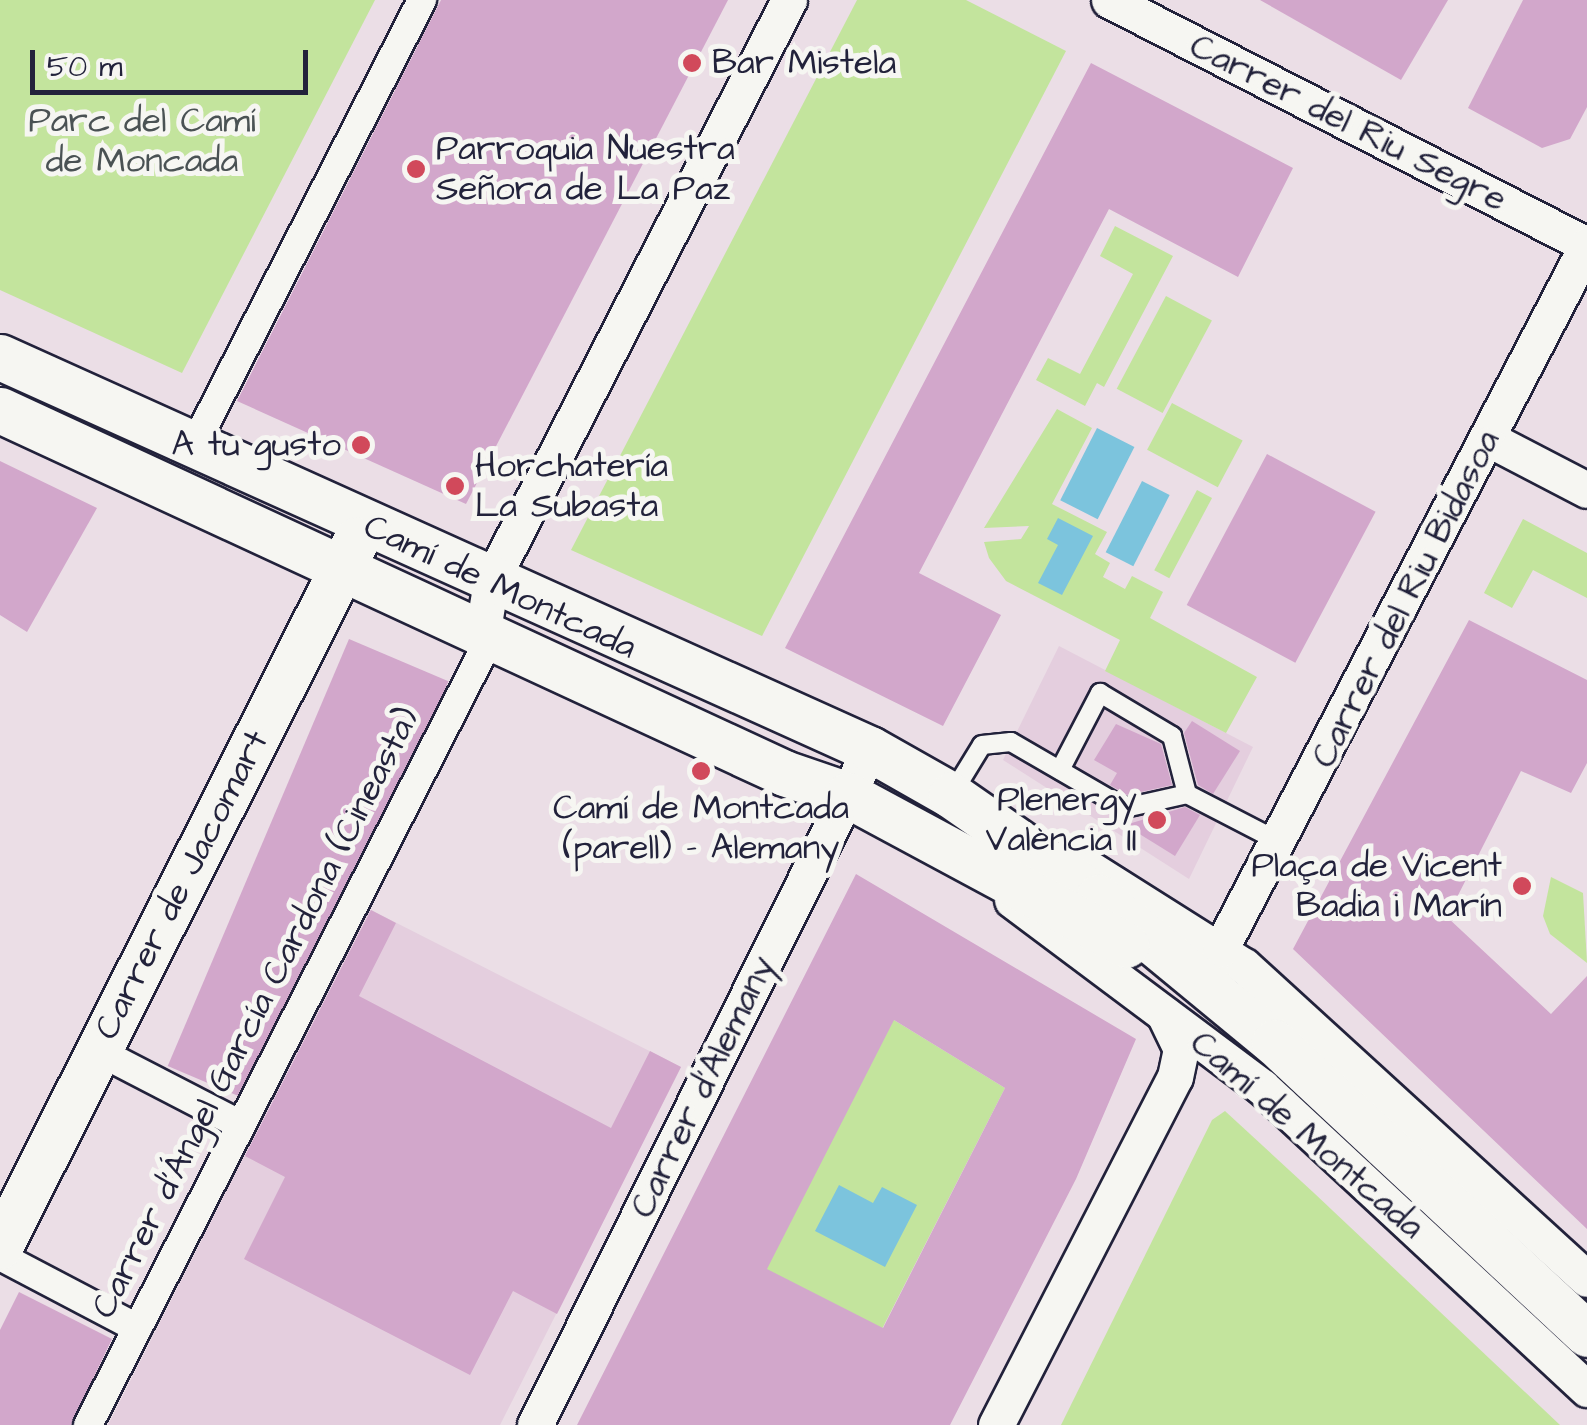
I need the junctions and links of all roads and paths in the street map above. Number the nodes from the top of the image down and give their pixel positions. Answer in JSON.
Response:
{"nodes":[{"id":1,"x":422,"y":0,"type":"edge"},
{"id":2,"x":788,"y":0,"type":"edge"},
{"id":3,"x":1109,"y":0,"type":"edge"},
{"id":4,"x":1587,"y":245,"type":"edge"},
{"id":5,"x":0,"y":356,"type":"edge"},
{"id":6,"x":0,"y":410,"type":"edge"},
{"id":7,"x":1489,"y":439,"type":"junction"},
{"id":8,"x":194,"y":446,"type":"junction"},
{"id":9,"x":1587,"y":490,"type":"edge"},
{"id":10,"x":364,"y":524,"type":"junction"},
{"id":11,"x":344,"y":564,"type":"junction"},
{"id":12,"x":491,"y":581,"type":"junction"},
{"id":13,"x":487,"y":632,"type":"junction"},
{"id":14,"x":870,"y":749,"type":"junction"},
{"id":15,"x":1060,"y":770,"type":"junction"},
{"id":16,"x":1187,"y":794,"type":"junction"},
{"id":17,"x":848,"y":795,"type":"junction"},
{"id":18,"x":951,"y":795,"type":"junction"},
{"id":19,"x":1280,"y":842,"type":"junction"},
{"id":20,"x":964,"y":863,"type":"junction"},
{"id":21,"x":1212,"y":968,"type":"junction"},
{"id":22,"x":1164,"y":1013,"type":"junction"},
{"id":23,"x":98,"y":1052,"type":"junction"},
{"id":24,"x":241,"y":1125,"type":"junction"},
{"id":25,"x":1,"y":1245,"type":"edge"},
{"id":26,"x":1587,"y":1279,"type":"edge"},
{"id":27,"x":137,"y":1328,"type":"junction"},
{"id":28,"x":1587,"y":1334,"type":"edge"},
{"id":29,"x":1587,"y":1389,"type":"edge"},
{"id":30,"x":88,"y":1425,"type":"edge"},
{"id":31,"x":536,"y":1425,"type":"edge"},
{"id":32,"x":996,"y":1425,"type":"edge"}],
"edges":[{"from":1,"to":8,"type":"street"},
{"from":2,"to":12,"type":"street"},
{"from":3,"to":4,"type":"street","name":"Carrer del Riu Segre"},
{"from":4,"to":7,"type":"street","name":"Carrer del Riu Bidasoa"},
{"from":5,"to":8,"type":"street","name":"Camí de Montcada"},
{"from":6,"to":11,"type":"street","name":"Camí de Montcada"},
{"from":7,"to":9,"type":"street"},
{"from":7,"to":19,"type":"street","name":"Carrer del Riu Bidasoa"},
{"from":8,"to":10,"type":"street","name":"Camí de Montcada"},
{"from":10,"to":11,"type":"street","name":"Carrer de Jacomart"},
{"from":10,"to":12,"type":"street","name":"Camí de Montcada"},
{"from":11,"to":13,"type":"street","name":"Camí de Montcada"},
{"from":11,"to":23,"type":"street","name":"Carrer de Jacomart"},
{"from":12,"to":13,"type":"street"},
{"from":12,"to":14,"type":"street","name":"Camí de Montcada"},
{"from":13,"to":17,"type":"street","name":"Camí de Montcada"},
{"from":13,"to":24,"type":"street","name":"Carrer d'Ángel García Cardona (Cineasta)"},
{"from":14,"to":17,"type":"street","name":"Carrer d'Alemany"},
{"from":14,"to":18,"type":"street","name":"Camí de Montcada"},
{"from":15,"to":16,"type":"lane"},
{"from":15,"to":16,"type":"lane"},
{"from":15,"to":18,"type":"lane"},
{"from":16,"to":19,"type":"lane"},
{"from":17,"to":20,"type":"street","name":"Camí de Montcada"},
{"from":17,"to":31,"type":"street","name":"Carrer d'Alemany"},
{"from":18,"to":21,"type":"street","name":"Camí de Montcada"},
{"from":19,"to":21,"type":"street","name":"Carrer del Riu Bidasoa"},
{"from":20,"to":21,"type":"street","name":"Camí de Montcada"},
{"from":20,"to":22,"type":"street","name":"Camí de Montcada"},
{"from":21,"to":26,"type":"street","name":"Camí de Montcada"},
{"from":21,"to":28,"type":"street","name":"Camí de Montcada"},
{"from":22,"to":29,"type":"street","name":"Camí de Montcada"},
{"from":22,"to":32,"type":"street"},
{"from":23,"to":24,"type":"street"},
{"from":23,"to":25,"type":"street","name":"Carrer de Jacomart"},
{"from":24,"to":27,"type":"street","name":"Carrer d'Ángel García Cardona (Cineasta)"},
{"from":25,"to":27,"type":"street"},
{"from":27,"to":30,"type":"street","name":"Carrer d'Ángel García Cardona (Cineasta)"}]}
